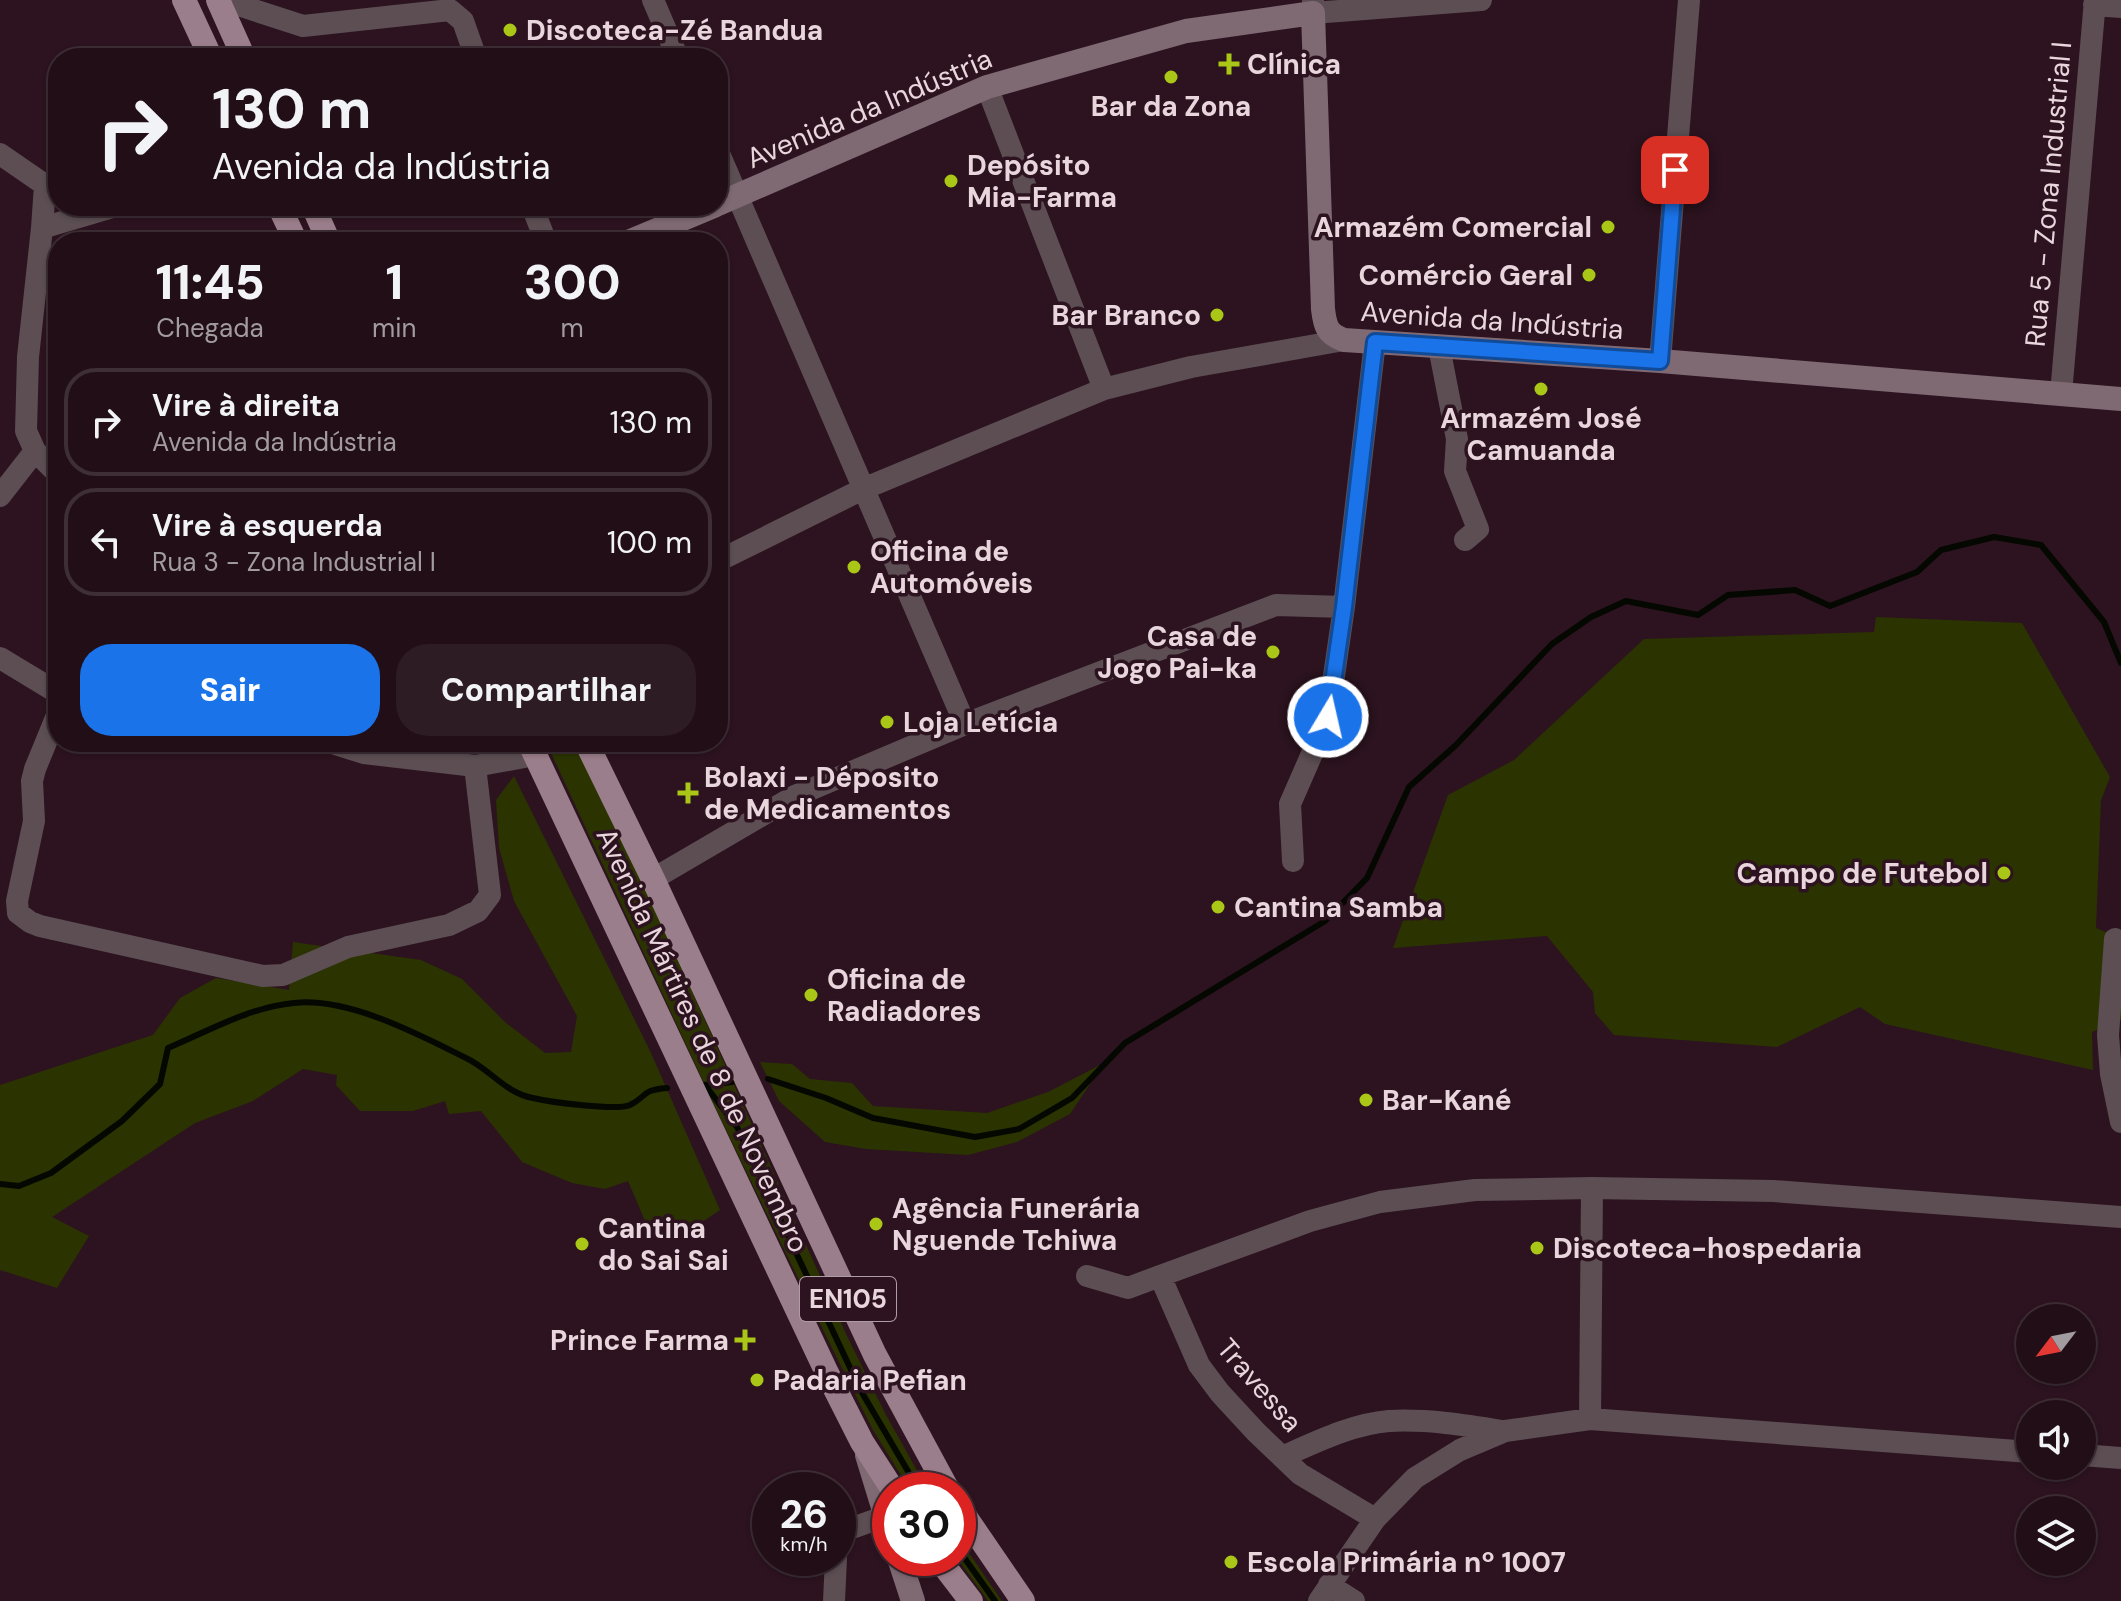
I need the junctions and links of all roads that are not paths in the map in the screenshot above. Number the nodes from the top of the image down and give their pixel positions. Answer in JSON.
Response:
{"nodes":[{"id":1,"x":184,"y":0,"type":"edge"},
{"id":2,"x":221,"y":0,"type":"edge"},
{"id":3,"x":653,"y":0,"type":"edge"},
{"id":4,"x":1481,"y":0,"type":"edge"},
{"id":5,"x":1689,"y":0,"type":"edge"},
{"id":6,"x":2094,"y":2,"type":"edge"},
{"id":7,"x":1313,"y":6,"type":"edge"},
{"id":8,"x":2121,"y":7,"type":"edge"},
{"id":9,"x":206,"y":48,"type":"edge"},
{"id":10,"x":240,"y":48,"type":"edge"},
{"id":11,"x":472,"y":48,"type":"edge"},
{"id":12,"x":674,"y":48,"type":"edge"},
{"id":13,"x":987,"y":87,"type":"junction"},
{"id":14,"x":3,"y":158,"type":"edge"},
{"id":15,"x":728,"y":200,"type":"edge"},
{"id":16,"x":728,"y":212,"type":"edge"},
{"id":17,"x":82,"y":216,"type":"edge"},
{"id":18,"x":690,"y":216,"type":"edge"},
{"id":19,"x":42,"y":228,"type":"junction"},
{"id":20,"x":652,"y":232,"type":"edge"},
{"id":21,"x":1344,"y":340,"type":"junction"},
{"id":22,"x":1375,"y":342,"type":"junction"},
{"id":23,"x":1439,"y":347,"type":"junction"},
{"id":24,"x":1660,"y":361,"type":"junction"},
{"id":25,"x":1104,"y":389,"type":"junction"},
{"id":26,"x":2061,"y":394,"type":"junction"},
{"id":27,"x":2121,"y":399,"type":"edge"},
{"id":28,"x":35,"y":451,"type":"junction"},
{"id":29,"x":48,"y":464,"type":"edge"},
{"id":30,"x":863,"y":489,"type":"junction"},
{"id":31,"x":0,"y":496,"type":"edge"},
{"id":32,"x":1465,"y":540,"type":"dead end"},
{"id":33,"x":728,"y":556,"type":"edge"},
{"id":34,"x":1344,"y":607,"type":"junction"},
{"id":35,"x":0,"y":658,"type":"edge"},
{"id":36,"x":48,"y":687,"type":"edge"},
{"id":37,"x":965,"y":724,"type":"junction"},
{"id":38,"x":48,"y":737,"type":"edge"},
{"id":39,"x":361,"y":752,"type":"edge"},
{"id":40,"x":519,"y":752,"type":"edge"},
{"id":41,"x":534,"y":752,"type":"edge"},
{"id":42,"x":591,"y":752,"type":"edge"},
{"id":43,"x":475,"y":766,"type":"junction"},
{"id":44,"x":1293,"y":861,"type":"dead end"},
{"id":45,"x":653,"y":879,"type":"junction"},
{"id":46,"x":2115,"y":939,"type":"dead end"},
{"id":47,"x":2121,"y":1122,"type":"edge"},
{"id":48,"x":1592,"y":1188,"type":"junction"},
{"id":49,"x":2121,"y":1217,"type":"edge"},
{"id":50,"x":1087,"y":1276,"type":"dead end"},
{"id":51,"x":1160,"y":1276,"type":"junction"},
{"id":52,"x":1590,"y":1419,"type":"junction"},
{"id":53,"x":1505,"y":1431,"type":"junction"},
{"id":54,"x":862,"y":1442,"type":"junction"},
{"id":55,"x":2016,"y":1451,"type":"edge"},
{"id":56,"x":2096,"y":1456,"type":"edge"},
{"id":57,"x":1282,"y":1457,"type":"junction"},
{"id":58,"x":2121,"y":1458,"type":"edge"},
{"id":59,"x":881,"y":1472,"type":"edge"},
{"id":60,"x":938,"y":1472,"type":"edge"},
{"id":61,"x":872,"y":1473,"type":"edge"},
{"id":62,"x":1375,"y":1519,"type":"junction"},
{"id":63,"x":976,"y":1532,"type":"edge"},
{"id":64,"x":835,"y":1576,"type":"edge"},
{"id":65,"x":905,"y":1576,"type":"edge"},
{"id":66,"x":952,"y":1576,"type":"edge"},
{"id":67,"x":1324,"y":1593,"type":"edge"},
{"id":68,"x":834,"y":1601,"type":"edge"},
{"id":69,"x":913,"y":1601,"type":"edge"},
{"id":70,"x":971,"y":1601,"type":"edge"},
{"id":71,"x":1023,"y":1601,"type":"edge"},
{"id":72,"x":1354,"y":1601,"type":"edge"}],
"edges":[{"from":1,"to":9,"type":"main road"},
{"from":2,"to":10,"type":"main road"},
{"from":2,"to":11,"type":"street"},
{"from":3,"to":12,"type":"street"},
{"from":4,"to":7,"type":"street"},
{"from":5,"to":24,"type":"street"},
{"from":6,"to":8,"type":"street"},
{"from":6,"to":26,"type":"street","name":"Rua 5 - Zona Industrial I"},
{"from":7,"to":13,"type":"street","name":"Avenida da Indústria"},
{"from":7,"to":21,"type":"street","name":"Avenida da Indústria"},
{"from":13,"to":15,"type":"street","name":"Avenida da Indústria"},
{"from":13,"to":25,"type":"street"},
{"from":14,"to":19,"type":"street"},
{"from":16,"to":30,"type":"street"},
{"from":17,"to":19,"type":"street"},
{"from":18,"to":20,"type":"street","name":"Avenida da Indústria"},
{"from":19,"to":28,"type":"street"},
{"from":21,"to":22,"type":"street","name":"Avenida da Indústria"},
{"from":21,"to":25,"type":"street"},
{"from":22,"to":23,"type":"street","name":"Avenida da Indústria"},
{"from":22,"to":34,"type":"street"},
{"from":23,"to":24,"type":"street","name":"Avenida da Indústria"},
{"from":23,"to":32,"type":"street"},
{"from":24,"to":26,"type":"street","name":"Avenida da Indústria"},
{"from":25,"to":30,"type":"street"},
{"from":26,"to":27,"type":"street","name":"Avenida da Indústria"},
{"from":28,"to":29,"type":"street"},
{"from":28,"to":31,"type":"street"},
{"from":30,"to":33,"type":"street"},
{"from":30,"to":37,"type":"street"},
{"from":34,"to":37,"type":"street"},
{"from":34,"to":44,"type":"street"},
{"from":35,"to":36,"type":"street"},
{"from":37,"to":45,"type":"street"},
{"from":38,"to":43,"type":"street"},
{"from":39,"to":43,"type":"street"},
{"from":40,"to":43,"type":"street"},
{"from":41,"to":54,"type":"main road","name":"Avenida Mártires de 8 de Novembro","number":"EN105"},
{"from":42,"to":45,"type":"main road","name":"Avenida Mártires de 8 de Novembro","number":"EN105"},
{"from":45,"to":60,"type":"main road","name":"Avenida Mártires de 8 de Novembro","number":"EN105"},
{"from":46,"to":47,"type":"street"},
{"from":48,"to":49,"type":"street"},
{"from":48,"to":51,"type":"street"},
{"from":48,"to":52,"type":"street"},
{"from":50,"to":51,"type":"street"},
{"from":51,"to":57,"type":"street","name":"Travessa"},
{"from":52,"to":53,"type":"street"},
{"from":52,"to":55,"type":"street"},
{"from":53,"to":57,"type":"street"},
{"from":53,"to":62,"type":"street"},
{"from":54,"to":59,"type":"main road","name":"Avenida Mártires de 8 de Novembro","number":"EN105"},
{"from":54,"to":61,"type":"street"},
{"from":56,"to":58,"type":"street"},
{"from":57,"to":62,"type":"street","name":"Travessa"},
{"from":62,"to":67,"type":"street"},
{"from":63,"to":71,"type":"main road"},
{"from":64,"to":68,"type":"street"},
{"from":65,"to":69,"type":"street"},
{"from":66,"to":70,"type":"main road"},
{"from":67,"to":72,"type":"street"}]}
